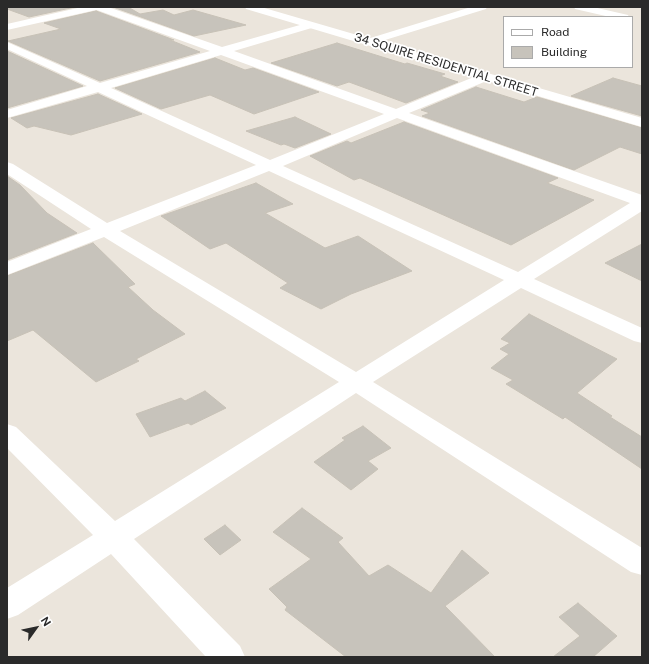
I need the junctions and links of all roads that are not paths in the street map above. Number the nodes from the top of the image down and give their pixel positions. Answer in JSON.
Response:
{"nodes":[{"id":1,"x":97,"y":7,"type":"edge"},
{"id":2,"x":250,"y":7,"type":"edge"},
{"id":3,"x":458,"y":7,"type":"edge"},
{"id":4,"x":580,"y":7,"type":"edge"},
{"id":5,"x":477,"y":9,"type":"edge"},
{"id":6,"x":620,"y":16,"type":"edge"},
{"id":7,"x":311,"y":25,"type":"junction"},
{"id":8,"x":7,"y":27,"type":"edge"},
{"id":9,"x":368,"y":42,"type":"junction"},
{"id":10,"x":7,"y":45,"type":"edge"},
{"id":11,"x":222,"y":52,"type":"junction"},
{"id":12,"x":485,"y":77,"type":"junction"},
{"id":13,"x":100,"y":87,"type":"junction"},
{"id":14,"x":7,"y":114,"type":"edge"},
{"id":15,"x":396,"y":114,"type":"junction"},
{"id":16,"x":642,"y":123,"type":"edge"},
{"id":17,"x":271,"y":165,"type":"junction"},
{"id":18,"x":7,"y":167,"type":"edge"},
{"id":19,"x":642,"y":202,"type":"edge"},
{"id":20,"x":105,"y":230,"type":"junction"},
{"id":21,"x":7,"y":269,"type":"edge"},
{"id":22,"x":520,"y":280,"type":"junction"},
{"id":23,"x":642,"y":336,"type":"edge"},
{"id":24,"x":356,"y":382,"type":"junction"},
{"id":25,"x":7,"y":433,"type":"edge"},
{"id":26,"x":113,"y":536,"type":"junction"},
{"id":27,"x":642,"y":563,"type":"edge"},
{"id":28,"x":7,"y":605,"type":"edge"},
{"id":29,"x":228,"y":657,"type":"edge"}],
"edges":[{"from":1,"to":8,"type":"street"},
{"from":1,"to":11,"type":"street"},
{"from":2,"to":7,"type":"street","name":"34 SQUIRE RESIDENTIAL STREET"},
{"from":3,"to":5,"type":"street"},
{"from":4,"to":6,"type":"street"},
{"from":5,"to":9,"type":"street"},
{"from":7,"to":9,"type":"street","name":"34 SQUIRE RESIDENTIAL STREET"},
{"from":7,"to":11,"type":"street"},
{"from":9,"to":12,"type":"street","name":"34 SQUIRE RESIDENTIAL STREET"},
{"from":10,"to":13,"type":"street"},
{"from":11,"to":13,"type":"street"},
{"from":11,"to":15,"type":"street"},
{"from":12,"to":15,"type":"street"},
{"from":12,"to":16,"type":"street","name":"34 SQUIRE RESIDENTIAL STREET"},
{"from":13,"to":14,"type":"street"},
{"from":13,"to":17,"type":"street"},
{"from":15,"to":17,"type":"street"},
{"from":15,"to":19,"type":"street"},
{"from":17,"to":20,"type":"street"},
{"from":17,"to":22,"type":"street"},
{"from":18,"to":20,"type":"street"},
{"from":19,"to":22,"type":"street"},
{"from":20,"to":21,"type":"street"},
{"from":20,"to":24,"type":"street"},
{"from":22,"to":23,"type":"street"},
{"from":22,"to":24,"type":"street"},
{"from":24,"to":26,"type":"street"},
{"from":24,"to":27,"type":"street"},
{"from":25,"to":26,"type":"street"},
{"from":26,"to":28,"type":"street"},
{"from":26,"to":29,"type":"street"}]}
